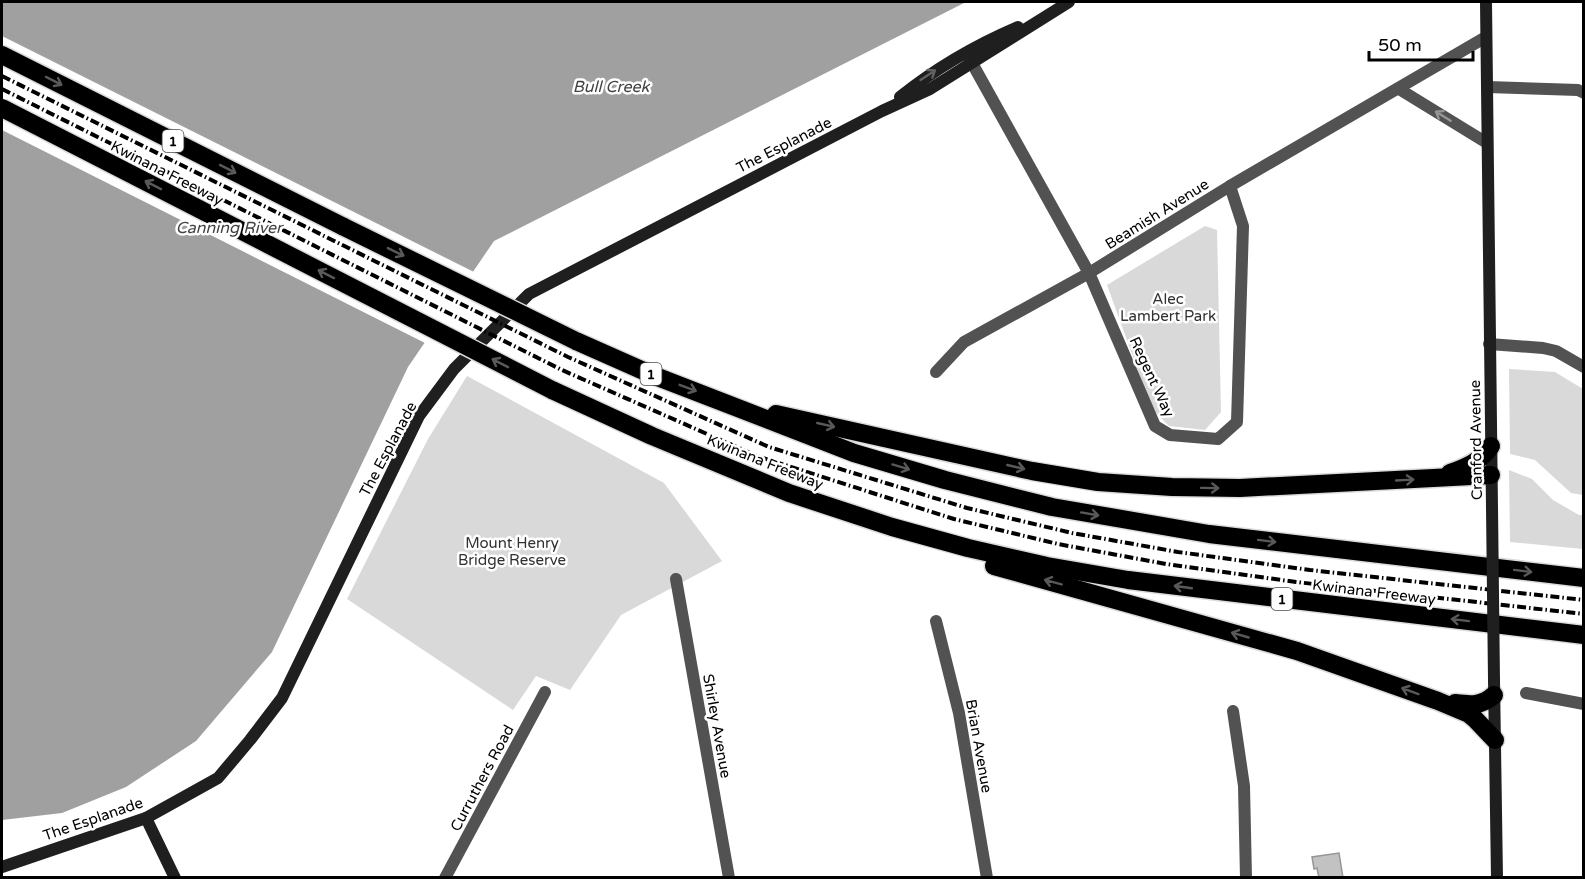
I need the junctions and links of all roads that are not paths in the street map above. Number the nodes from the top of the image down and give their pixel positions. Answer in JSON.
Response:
{"nodes":[{"id":1,"x":1069,"y":2,"type":"edge"},
{"id":2,"x":1486,"y":2,"type":"edge"},
{"id":3,"x":1486,"y":37,"type":"junction"},
{"id":4,"x":2,"y":55,"type":"edge"},
{"id":5,"x":969,"y":58,"type":"junction"},
{"id":6,"x":1487,"y":87,"type":"junction"},
{"id":7,"x":1399,"y":89,"type":"junction"},
{"id":8,"x":1584,"y":93,"type":"edge"},
{"id":9,"x":2,"y":108,"type":"edge"},
{"id":10,"x":1487,"y":143,"type":"junction"},
{"id":11,"x":1230,"y":186,"type":"junction"},
{"id":12,"x":1089,"y":273,"type":"junction"},
{"id":13,"x":1490,"y":344,"type":"junction"},
{"id":14,"x":1584,"y":367,"type":"edge"},
{"id":15,"x":936,"y":372,"type":"dead end"},
{"id":16,"x":558,"y":393,"type":"junction"},
{"id":17,"x":728,"y":403,"type":"junction"},
{"id":18,"x":1491,"y":446,"type":"junction"},
{"id":19,"x":1491,"y":475,"type":"junction"},
{"id":20,"x":1437,"y":478,"type":"junction"},
{"id":21,"x":1584,"y":578,"type":"edge"},
{"id":22,"x":676,"y":579,"type":"dead end"},
{"id":23,"x":936,"y":621,"type":"dead end"},
{"id":24,"x":1584,"y":634,"type":"edge"},
{"id":25,"x":1494,"y":688,"type":"junction"},
{"id":26,"x":545,"y":692,"type":"dead end"},
{"id":27,"x":1526,"y":693,"type":"dead end"},
{"id":28,"x":1438,"y":701,"type":"junction"},
{"id":29,"x":1584,"y":704,"type":"edge"},
{"id":30,"x":1233,"y":711,"type":"dead end"},
{"id":31,"x":1495,"y":741,"type":"junction"},
{"id":32,"x":146,"y":818,"type":"junction"},
{"id":33,"x":2,"y":867,"type":"edge"},
{"id":34,"x":175,"y":878,"type":"edge"},
{"id":35,"x":445,"y":878,"type":"edge"},
{"id":36,"x":729,"y":878,"type":"edge"},
{"id":37,"x":987,"y":878,"type":"edge"},
{"id":38,"x":1246,"y":878,"type":"edge"},
{"id":39,"x":1497,"y":878,"type":"edge"}],
"edges":[{"from":1,"to":5,"type":"street","name":"The Esplanade"},
{"from":2,"to":3,"type":"street","name":"Cranford Avenue"},
{"from":3,"to":6,"type":"street","name":"Cranford Avenue"},
{"from":3,"to":7,"type":"street","name":"Beamish Avenue"},
{"from":4,"to":17,"type":"highway","name":"Kwinana Freeway","number":"1","one_way":true,"bridge":true},
{"from":5,"to":12,"type":"street","name":"Regent Way"},
{"from":5,"to":32,"type":"street","name":"The Esplanade"},
{"from":6,"to":8,"type":"street"},
{"from":6,"to":10,"type":"street","name":"Cranford Avenue"},
{"from":10,"to":7,"type":"street","one_way":true},
{"from":7,"to":11,"type":"street","name":"Beamish Avenue"},
{"from":16,"to":9,"type":"highway","name":"Kwinana Freeway","number":"1","one_way":true,"bridge":true},
{"from":10,"to":13,"type":"street","name":"Cranford Avenue"},
{"from":11,"to":12,"type":"street","name":"Beamish Avenue"},
{"from":11,"to":12,"type":"street","name":"Regent Way"},
{"from":12,"to":15,"type":"street","name":"Beamish Avenue"},
{"from":13,"to":14,"type":"street"},
{"from":13,"to":18,"type":"street","name":"Cranford Avenue"},
{"from":24,"to":16,"type":"highway","name":"Kwinana Freeway","number":"1","one_way":true},
{"from":28,"to":16,"type":"highway","one_way":true},
{"from":17,"to":20,"type":"highway","one_way":true},
{"from":17,"to":21,"type":"highway","name":"Kwinana Freeway","number":"1","one_way":true},
{"from":18,"to":19,"type":"street","name":"Cranford Avenue"},
{"from":18,"to":20,"type":"highway"},
{"from":19,"to":20,"type":"highway"},
{"from":19,"to":25,"type":"street","name":"Cranford Avenue","bridge":true},
{"from":22,"to":36,"type":"street","name":"Shirley Avenue"},
{"from":23,"to":37,"type":"street","name":"Brian Avenue"},
{"from":25,"to":28,"type":"highway"},
{"from":25,"to":31,"type":"street","name":"Cranford Avenue"},
{"from":26,"to":35,"type":"street","name":"Curruthers Road"},
{"from":27,"to":29,"type":"street"},
{"from":28,"to":31,"type":"highway"},
{"from":30,"to":38,"type":"street"},
{"from":31,"to":39,"type":"street","name":"Cranford Avenue"},
{"from":32,"to":33,"type":"street","name":"The Esplanade"},
{"from":32,"to":34,"type":"street"}]}
